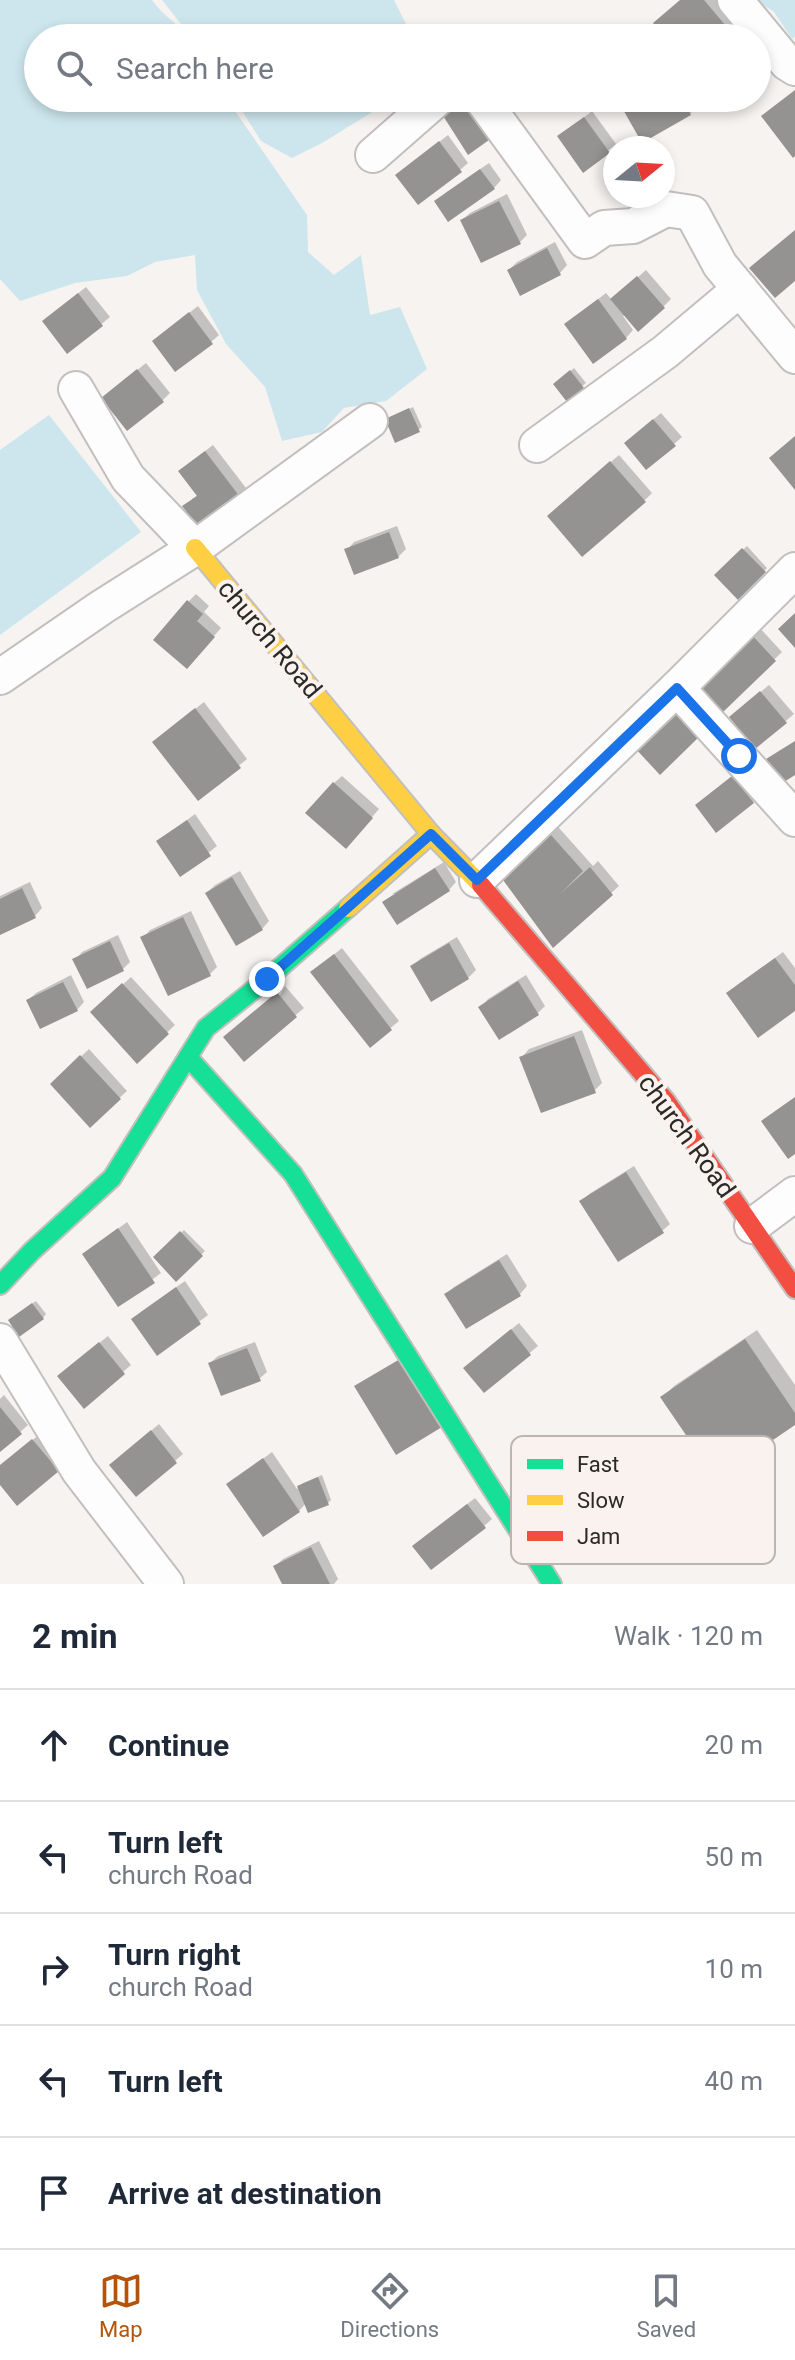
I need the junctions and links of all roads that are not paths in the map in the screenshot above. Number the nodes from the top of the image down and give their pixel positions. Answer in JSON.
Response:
{"nodes":[{"id":1,"x":735,"y":0,"type":"edge"},
{"id":2,"x":755,"y":24,"type":"edge"},
{"id":3,"x":771,"y":44,"type":"edge"},
{"id":4,"x":795,"y":68,"type":"edge"},
{"id":5,"x":422,"y":112,"type":"edge"},
{"id":6,"x":491,"y":112,"type":"edge"},
{"id":7,"x":373,"y":155,"type":"dead end"},
{"id":8,"x":740,"y":289,"type":"junction"},
{"id":9,"x":795,"y":356,"type":"edge"},
{"id":10,"x":76,"y":389,"type":"dead end"},
{"id":11,"x":370,"y":421,"type":"dead end"},
{"id":12,"x":537,"y":445,"type":"dead end"},
{"id":13,"x":195,"y":548,"type":"junction"},
{"id":14,"x":795,"y":570,"type":"edge"},
{"id":15,"x":0,"y":677,"type":"edge"},
{"id":16,"x":677,"y":688,"type":"junction"},
{"id":17,"x":795,"y":819,"type":"edge"},
{"id":18,"x":431,"y":834,"type":"junction"},
{"id":19,"x":477,"y":880,"type":"junction"},
{"id":20,"x":188,"y":1057,"type":"junction"},
{"id":21,"x":795,"y":1194,"type":"edge"},
{"id":22,"x":752,"y":1226,"type":"junction"},
{"id":23,"x":0,"y":1285,"type":"edge"},
{"id":24,"x":795,"y":1289,"type":"edge"},
{"id":25,"x":0,"y":1341,"type":"edge"},
{"id":26,"x":511,"y":1519,"type":"edge"},
{"id":27,"x":539,"y":1564,"type":"edge"},
{"id":28,"x":166,"y":1584,"type":"edge"},
{"id":29,"x":552,"y":1584,"type":"edge"}],
"edges":[{"from":1,"to":2,"type":"street"},
{"from":3,"to":4,"type":"street"},
{"from":5,"to":7,"type":"street"},
{"from":6,"to":8,"type":"street"},
{"from":8,"to":9,"type":"street"},
{"from":8,"to":12,"type":"street"},
{"from":10,"to":13,"type":"street","name":"church Road"},
{"from":11,"to":13,"type":"street"},
{"from":13,"to":15,"type":"street"},
{"from":13,"to":18,"type":"street","name":"church Road"},
{"from":14,"to":16,"type":"street"},
{"from":16,"to":17,"type":"street"},
{"from":16,"to":19,"type":"street"},
{"from":18,"to":19,"type":"street","name":"church Road"},
{"from":18,"to":20,"type":"street"},
{"from":19,"to":22,"type":"street","name":"church Road"},
{"from":20,"to":23,"type":"street"},
{"from":20,"to":26,"type":"street"},
{"from":21,"to":22,"type":"street"},
{"from":22,"to":24,"type":"street","name":"church Road"},
{"from":25,"to":28,"type":"street"},
{"from":27,"to":29,"type":"street"}]}
